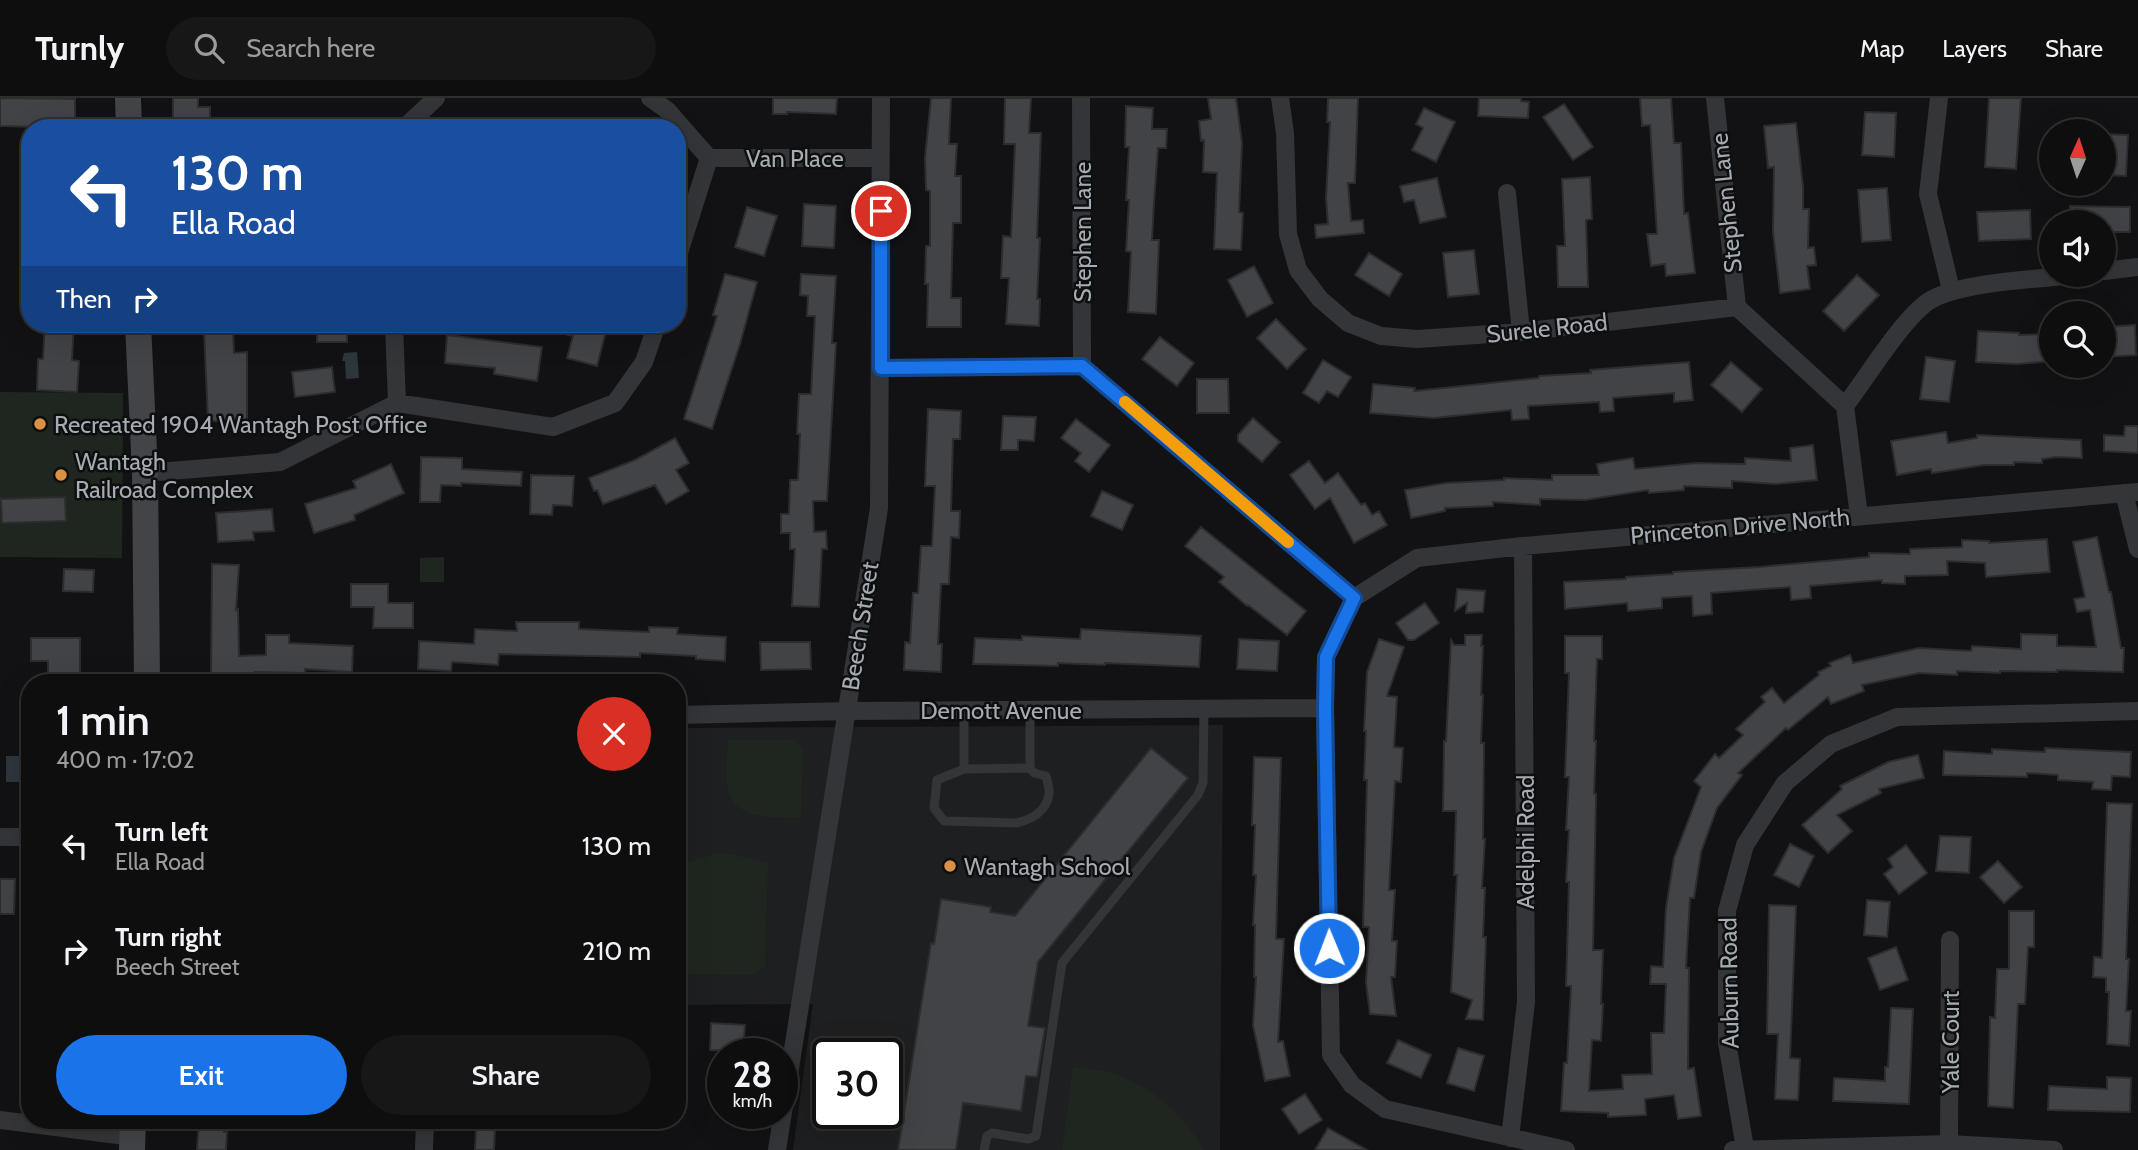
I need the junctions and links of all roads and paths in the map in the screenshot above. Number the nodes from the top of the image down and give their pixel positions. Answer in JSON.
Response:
{"nodes":[{"id":1,"x":128,"y":98,"type":"edge"},
{"id":2,"x":436,"y":98,"type":"edge"},
{"id":3,"x":650,"y":98,"type":"edge"},
{"id":4,"x":881,"y":98,"type":"edge"},
{"id":5,"x":1081,"y":98,"type":"edge"},
{"id":6,"x":1280,"y":98,"type":"edge"},
{"id":7,"x":1715,"y":98,"type":"edge"},
{"id":8,"x":1939,"y":98,"type":"edge"},
{"id":9,"x":129,"y":119,"type":"edge"},
{"id":10,"x":414,"y":119,"type":"edge"},
{"id":11,"x":675,"y":119,"type":"edge"},
{"id":12,"x":686,"y":132,"type":"edge"},
{"id":13,"x":709,"y":158,"type":"junction"},
{"id":14,"x":880,"y":158,"type":"junction"},
{"id":15,"x":1507,"y":193,"type":"dead end"},
{"id":16,"x":686,"y":231,"type":"edge"},
{"id":17,"x":2138,"y":267,"type":"edge"},
{"id":18,"x":2116,"y":270,"type":"edge"},
{"id":19,"x":2039,"y":279,"type":"edge"},
{"id":20,"x":1951,"y":290,"type":"junction"},
{"id":21,"x":1738,"y":307,"type":"junction"},
{"id":22,"x":1521,"y":332,"type":"junction"},
{"id":23,"x":138,"y":333,"type":"edge"},
{"id":24,"x":394,"y":333,"type":"edge"},
{"id":25,"x":654,"y":333,"type":"edge"},
{"id":26,"x":1082,"y":366,"type":"junction"},
{"id":27,"x":881,"y":368,"type":"junction"},
{"id":28,"x":397,"y":403,"type":"junction"},
{"id":29,"x":1845,"y":406,"type":"junction"},
{"id":30,"x":145,"y":473,"type":"junction"},
{"id":31,"x":2131,"y":493,"type":"edge"},
{"id":32,"x":1859,"y":516,"type":"junction"},
{"id":33,"x":1523,"y":546,"type":"junction"},
{"id":34,"x":2138,"y":549,"type":"edge"},
{"id":35,"x":1354,"y":598,"type":"junction"},
{"id":36,"x":147,"y":674,"type":"edge"},
{"id":37,"x":1325,"y":708,"type":"junction"},
{"id":38,"x":1204,"y":709,"type":"junction"},
{"id":39,"x":964,"y":710,"type":"junction"},
{"id":40,"x":1030,"y":710,"type":"junction"},
{"id":41,"x":847,"y":711,"type":"junction"},
{"id":42,"x":2138,"y":711,"type":"edge"},
{"id":43,"x":686,"y":715,"type":"edge"},
{"id":44,"x":1030,"y":768,"type":"junction"},
{"id":45,"x":964,"y":769,"type":"junction"},
{"id":46,"x":0,"y":837,"type":"edge"},
{"id":47,"x":21,"y":837,"type":"edge"},
{"id":48,"x":1950,"y":940,"type":"dead end"},
{"id":49,"x":0,"y":1120,"type":"edge"},
{"id":50,"x":21,"y":1123,"type":"edge"},
{"id":51,"x":74,"y":1129,"type":"edge"},
{"id":52,"x":425,"y":1129,"type":"edge"},
{"id":53,"x":132,"y":1136,"type":"edge"},
{"id":54,"x":1510,"y":1138,"type":"junction"},
{"id":55,"x":1949,"y":1144,"type":"junction"},
{"id":56,"x":1739,"y":1149,"type":"edge"},
{"id":57,"x":424,"y":1150,"type":"edge"},
{"id":58,"x":777,"y":1150,"type":"edge"},
{"id":59,"x":984,"y":1150,"type":"edge"},
{"id":60,"x":1566,"y":1150,"type":"edge"},
{"id":61,"x":2054,"y":1150,"type":"edge"}],
"edges":[{"from":1,"to":9,"type":"main road"},
{"from":2,"to":10,"type":"street"},
{"from":3,"to":11,"type":"street"},
{"from":4,"to":14,"type":"street","name":"Beech Street"},
{"from":5,"to":26,"type":"street","name":"Stephen Lane"},
{"from":6,"to":22,"type":"street","name":"Surele Road"},
{"from":7,"to":21,"type":"street","name":"Stephen Lane"},
{"from":8,"to":20,"type":"street"},
{"from":12,"to":13,"type":"street"},
{"from":13,"to":14,"type":"street","name":"Van Place"},
{"from":13,"to":16,"type":"street"},
{"from":14,"to":27,"type":"street","name":"Beech Street"},
{"from":15,"to":22,"type":"street"},
{"from":17,"to":18,"type":"street"},
{"from":19,"to":20,"type":"street"},
{"from":20,"to":29,"type":"street"},
{"from":21,"to":22,"type":"street","name":"Surele Road"},
{"from":21,"to":29,"type":"street"},
{"from":23,"to":30,"type":"main road"},
{"from":24,"to":28,"type":"street"},
{"from":25,"to":28,"type":"street"},
{"from":26,"to":27,"type":"street"},
{"from":26,"to":35,"type":"street"},
{"from":27,"to":41,"type":"street","name":"Beech Street"},
{"from":28,"to":30,"type":"street"},
{"from":29,"to":32,"type":"street"},
{"from":30,"to":36,"type":"main road"},
{"from":31,"to":32,"type":"street","name":"Princeton Drive North"},
{"from":31,"to":34,"type":"street"},
{"from":32,"to":33,"type":"street","name":"Princeton Drive North"},
{"from":33,"to":35,"type":"street","name":"Princeton Drive North"},
{"from":33,"to":54,"type":"street","name":"Adelphi Road"},
{"from":35,"to":37,"type":"street"},
{"from":37,"to":38,"type":"street","name":"Demott Avenue"},
{"from":37,"to":54,"type":"street"},
{"from":38,"to":40,"type":"street","name":"Demott Avenue"},
{"from":38,"to":59,"type":"lane"},
{"from":39,"to":40,"type":"street","name":"Demott Avenue"},
{"from":39,"to":41,"type":"street","name":"Demott Avenue"},
{"from":39,"to":45,"type":"lane"},
{"from":40,"to":44,"type":"lane"},
{"from":41,"to":43,"type":"street","name":"Demott Avenue"},
{"from":41,"to":58,"type":"street","name":"Beech Street"},
{"from":42,"to":56,"type":"street","name":"Auburn Road"},
{"from":44,"to":45,"type":"lane"},
{"from":44,"to":45,"type":"lane"},
{"from":46,"to":47,"type":"street"},
{"from":48,"to":55,"type":"street","name":"Yale Court"},
{"from":49,"to":50,"type":"street"},
{"from":51,"to":53,"type":"street"},
{"from":52,"to":57,"type":"street"},
{"from":54,"to":60,"type":"street"},
{"from":55,"to":56,"type":"street"},
{"from":55,"to":61,"type":"street"}]}
